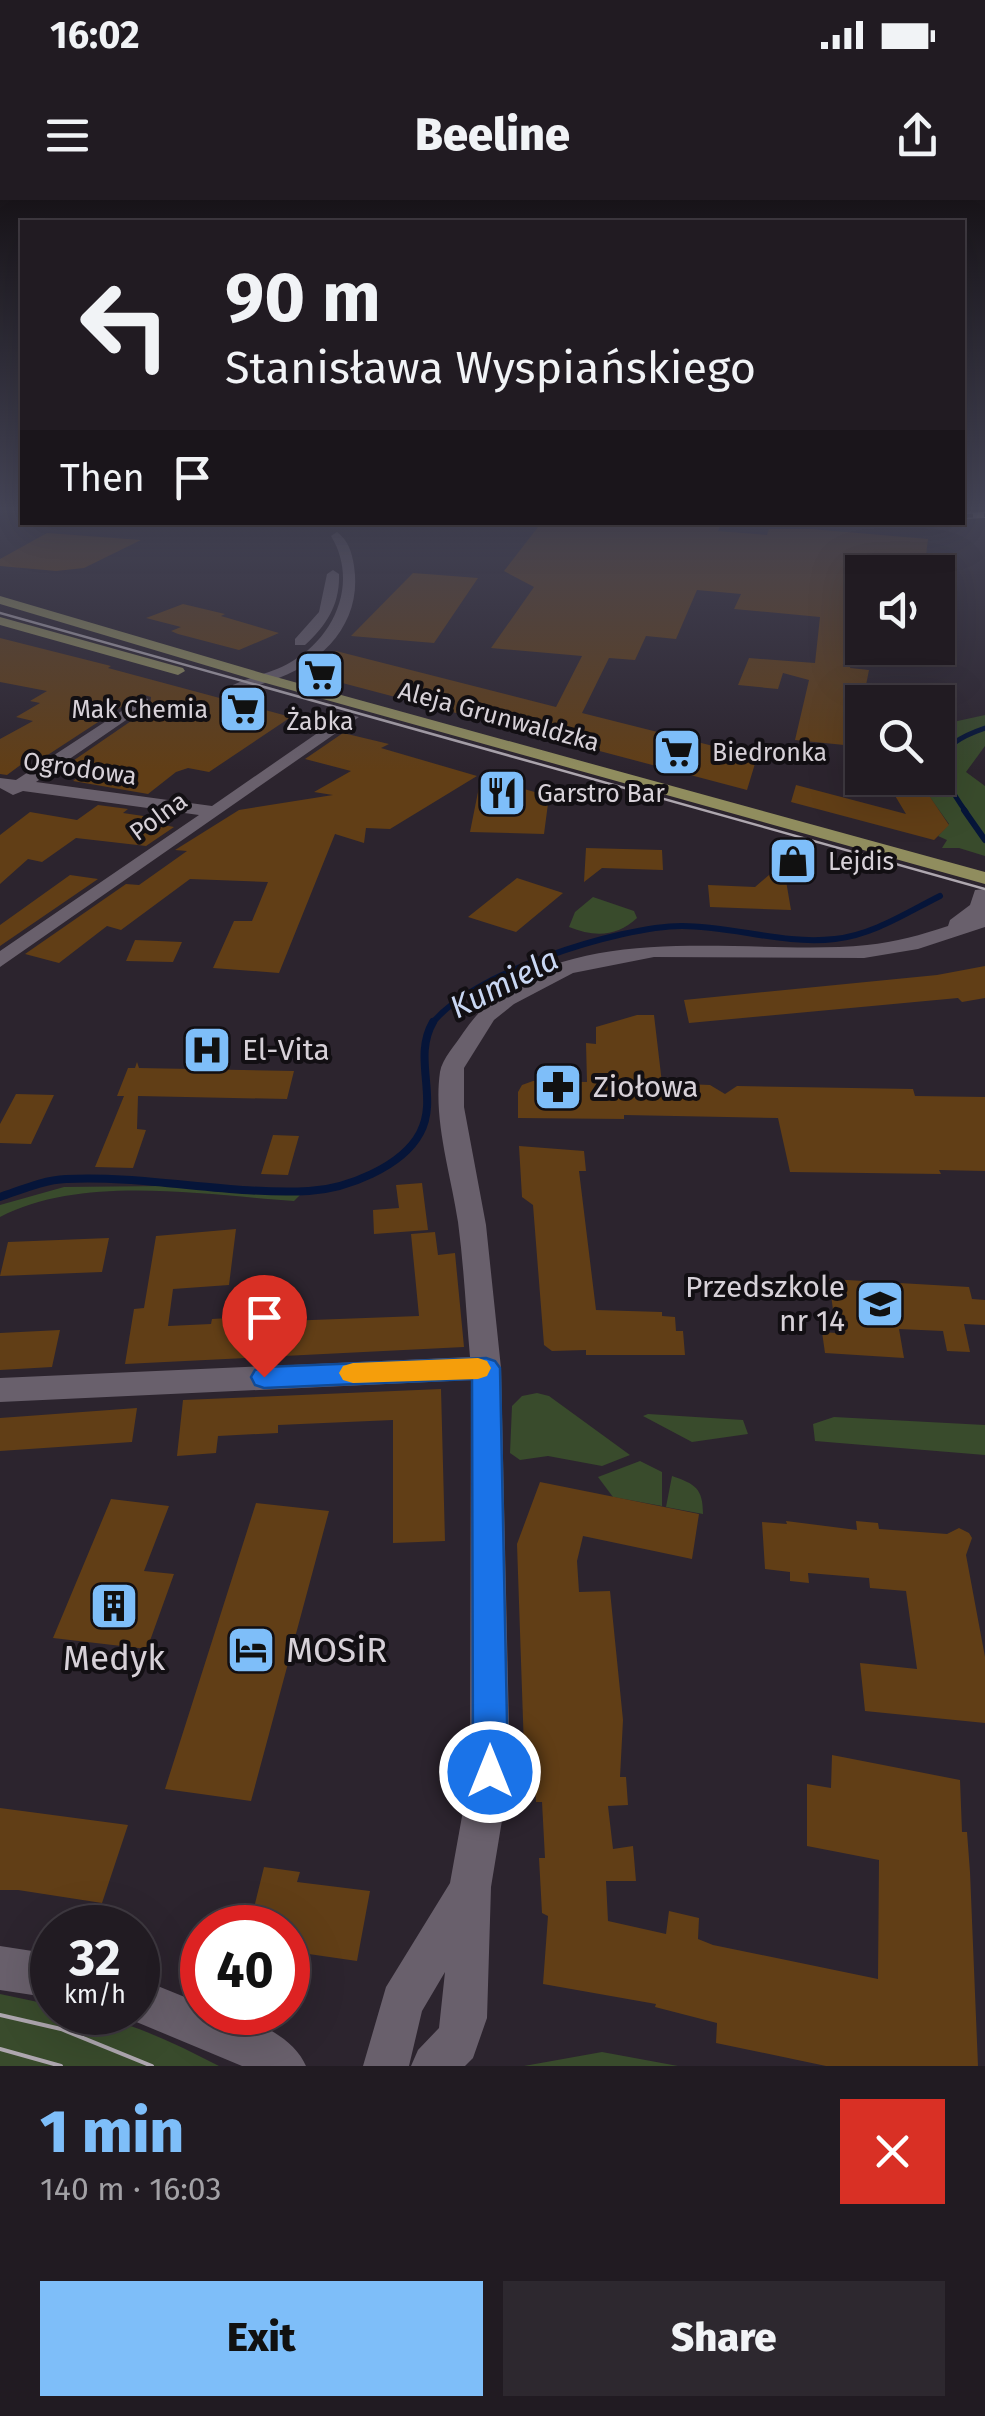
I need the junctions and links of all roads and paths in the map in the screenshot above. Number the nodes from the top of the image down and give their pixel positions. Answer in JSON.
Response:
{"nodes":[{"id":1,"x":331,"y":597,"type":"edge"},
{"id":2,"x":349,"y":597,"type":"edge"},
{"id":3,"x":0,"y":600,"type":"edge"},
{"id":4,"x":0,"y":621,"type":"edge"},
{"id":5,"x":188,"y":674,"type":"dead end"},
{"id":6,"x":260,"y":678,"type":"junction"},
{"id":7,"x":230,"y":686,"type":"joint"},
{"id":8,"x":143,"y":702,"type":"dead end"},
{"id":9,"x":351,"y":717,"type":"junction"},
{"id":10,"x":10,"y":784,"type":"edge"},
{"id":11,"x":0,"y":798,"type":"edge"},
{"id":12,"x":212,"y":811,"type":"junction"},
{"id":13,"x":984,"y":889,"type":"edge"},
{"id":14,"x":985,"y":920,"type":"edge"},
{"id":15,"x":946,"y":934,"type":"junction"},
{"id":16,"x":0,"y":961,"type":"edge"},
{"id":17,"x":486,"y":1368,"type":"junction"},
{"id":18,"x":0,"y":1390,"type":"edge"},
{"id":19,"x":470,"y":1888,"type":"junction"},
{"id":20,"x":0,"y":1968,"type":"edge"},
{"id":21,"x":30,"y":1973,"type":"edge"},
{"id":22,"x":160,"y":2009,"type":"edge"},
{"id":23,"x":283,"y":2066,"type":"edge"},
{"id":24,"x":386,"y":2066,"type":"edge"},
{"id":25,"x":434,"y":2066,"type":"edge"}],
"edges":[{"from":1,"to":6,"type":"street"},
{"from":2,"to":6,"type":"street"},
{"from":3,"to":6,"type":"main road","name":"Aleja Grunwaldzka"},
{"from":4,"to":5,"type":"main road"},
{"from":6,"to":7,"type":"street"},
{"from":6,"to":13,"type":"main road","name":"Aleja Grunwaldzka"},
{"from":7,"to":9,"type":"main road","name":"Aleja Grunwaldzka"},
{"from":8,"to":10,"type":"street"},
{"from":9,"to":12,"type":"street","name":"Polna"},
{"from":9,"to":13,"type":"main road","name":"Aleja Grunwaldzka"},
{"from":10,"to":11,"type":"street"},
{"from":10,"to":12,"type":"street","name":"Ogrodowa"},
{"from":12,"to":16,"type":"street","name":"Polna"},
{"from":13,"to":15,"type":"street"},
{"from":14,"to":15,"type":"street"},
{"from":15,"to":17,"type":"street"},
{"from":17,"to":18,"type":"street"},
{"from":17,"to":19,"type":"street"},
{"from":19,"to":24,"type":"street"},
{"from":19,"to":25,"type":"street"},
{"from":20,"to":21,"type":"street"},
{"from":22,"to":23,"type":"street"}]}
